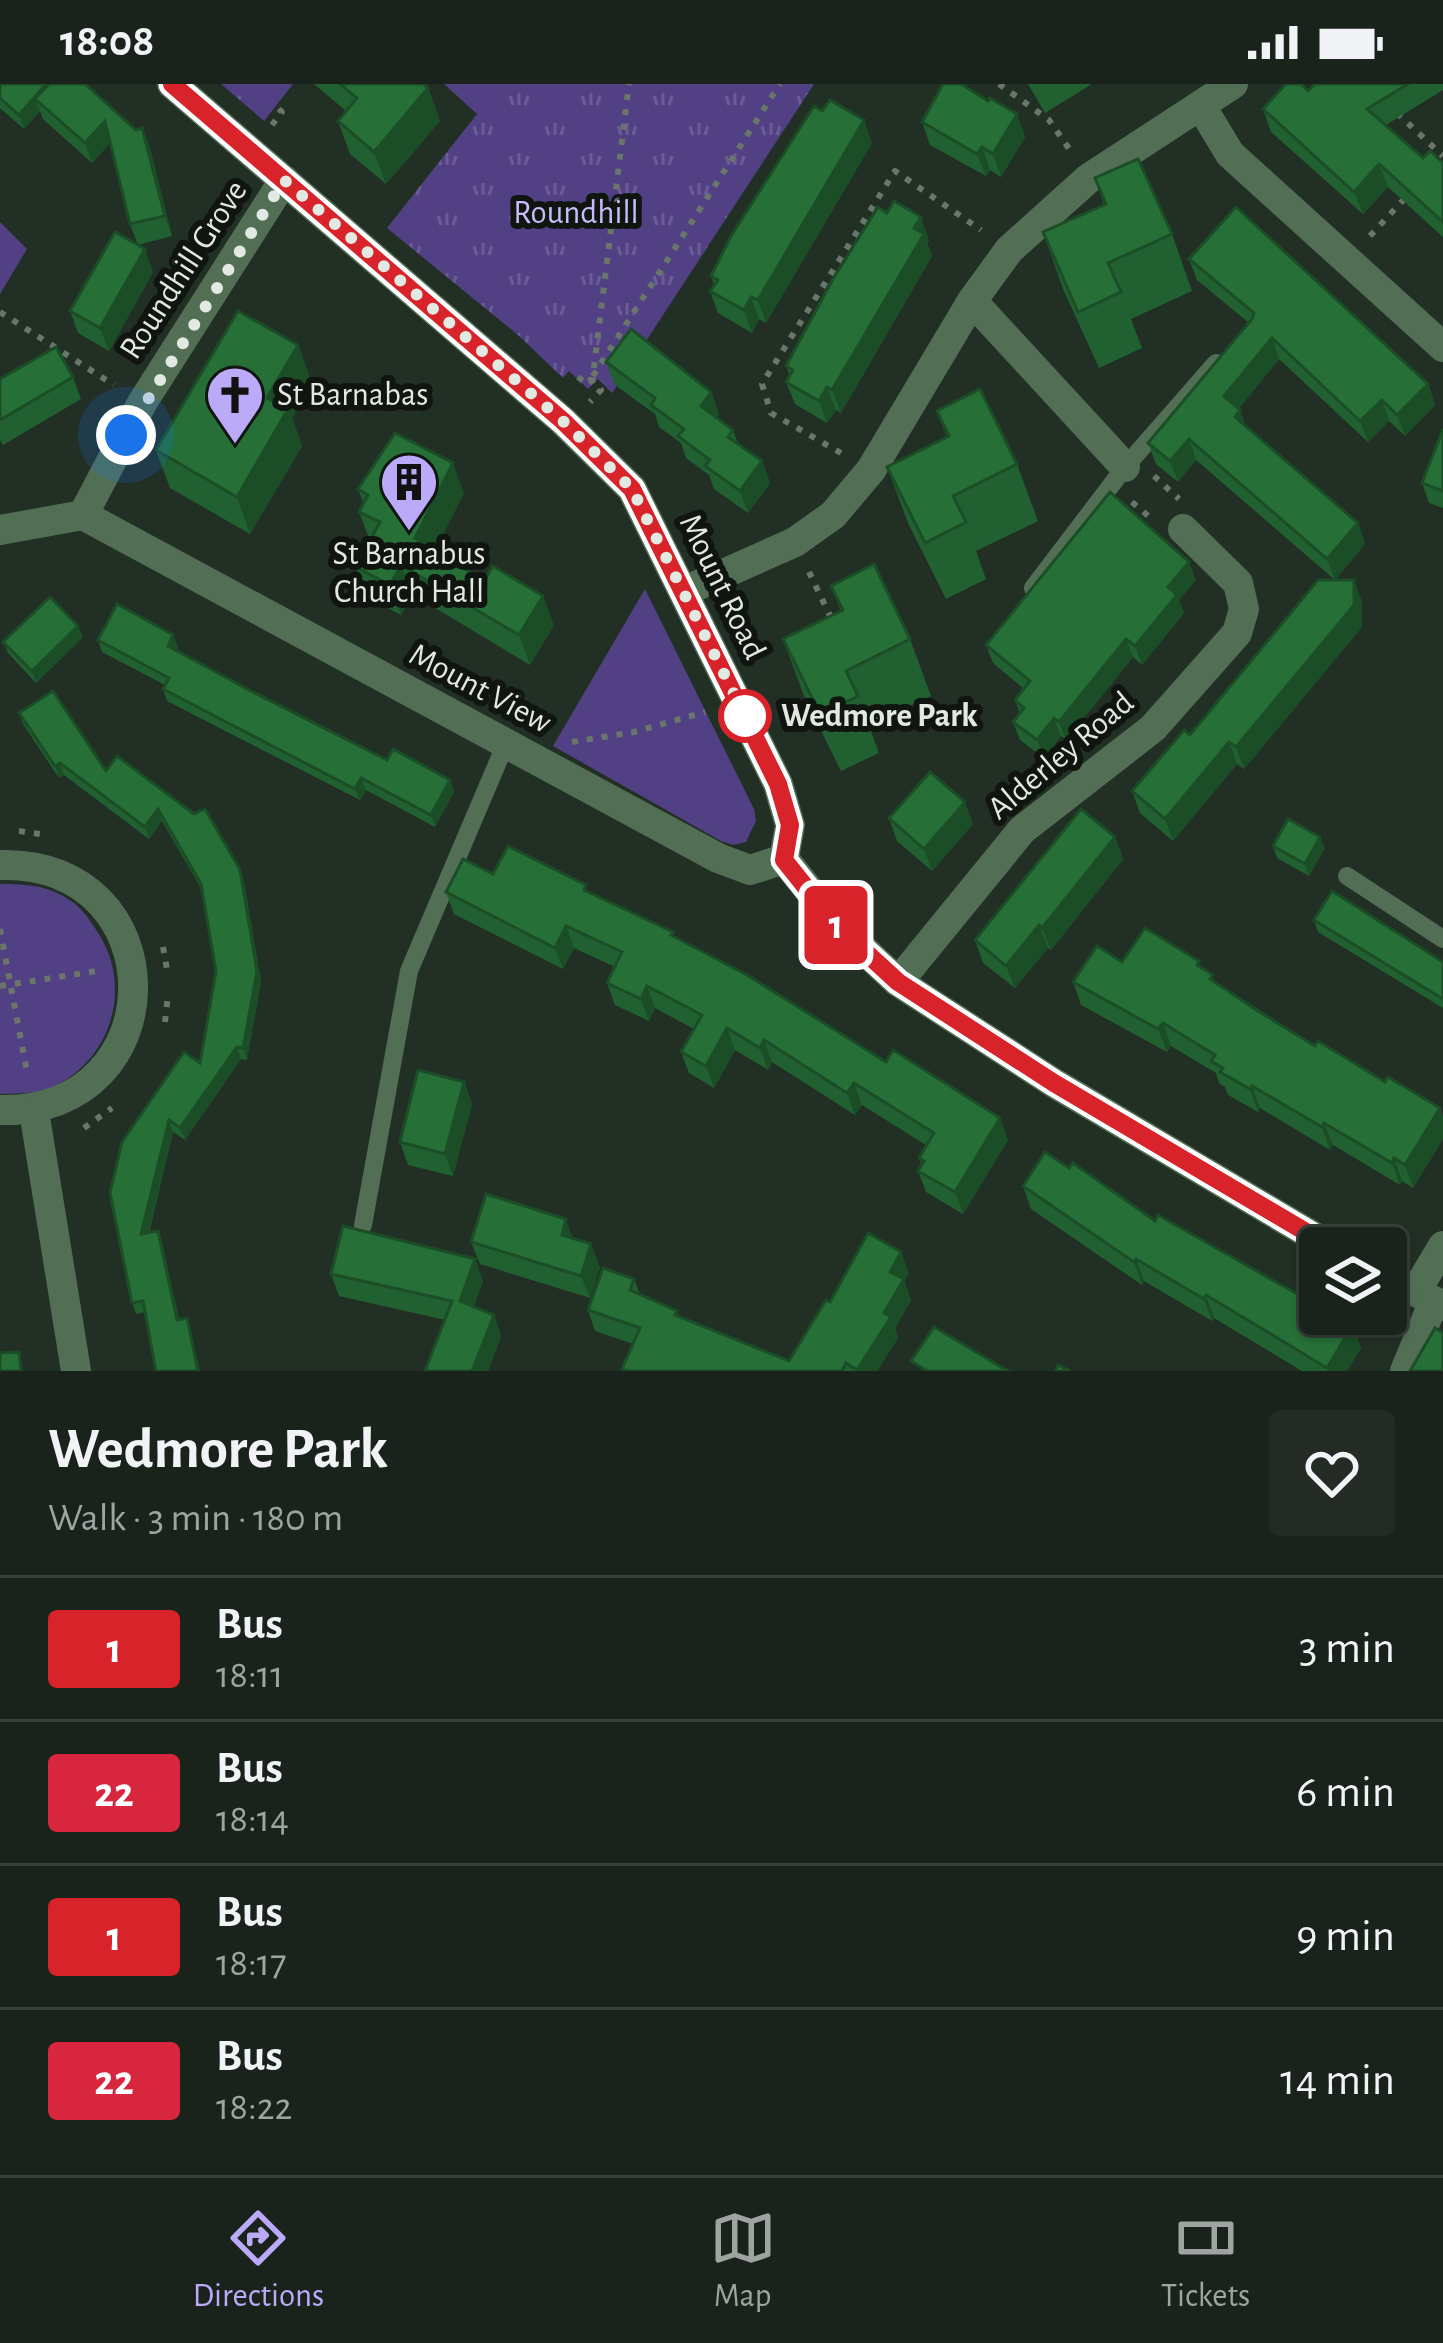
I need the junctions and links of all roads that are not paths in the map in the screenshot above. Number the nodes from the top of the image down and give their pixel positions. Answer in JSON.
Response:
{"nodes":[{"id":1,"x":172,"y":84,"type":"edge"},
{"id":2,"x":1233,"y":84,"type":"edge"},
{"id":3,"x":1201,"y":106,"type":"junction"},
{"id":4,"x":284,"y":180,"type":"junction"},
{"id":5,"x":972,"y":302,"type":"junction"},
{"id":6,"x":1443,"y":347,"type":"edge"},
{"id":7,"x":1219,"y":359,"type":"edge"},
{"id":8,"x":1123,"y":469,"type":"junction"},
{"id":9,"x":83,"y":515,"type":"junction"},
{"id":10,"x":1183,"y":529,"type":"road end"},
{"id":11,"x":0,"y":530,"type":"edge"},
{"id":12,"x":685,"y":591,"type":"junction"},
{"id":13,"x":1026,"y":597,"type":"edge"},
{"id":14,"x":514,"y":748,"type":"junction"},
{"id":15,"x":784,"y":860,"type":"junction"},
{"id":16,"x":0,"y":865,"type":"edge"},
{"id":17,"x":1347,"y":876,"type":"dead end"},
{"id":18,"x":1443,"y":939,"type":"edge"},
{"id":19,"x":898,"y":982,"type":"junction"},
{"id":20,"x":0,"y":1110,"type":"edge"},
{"id":21,"x":34,"y":1111,"type":"junction"},
{"id":22,"x":363,"y":1225,"type":"edge"},
{"id":23,"x":1299,"y":1228,"type":"edge"},
{"id":24,"x":1443,"y":1246,"type":"edge"},
{"id":25,"x":1431,"y":1300,"type":"edge"},
{"id":26,"x":76,"y":1371,"type":"edge"},
{"id":27,"x":1405,"y":1371,"type":"edge"}],
"edges":[{"from":1,"to":4,"type":"street","name":"Mount Road"},
{"from":2,"to":3,"type":"street"},
{"from":3,"to":5,"type":"street"},
{"from":3,"to":6,"type":"street"},
{"from":4,"to":9,"type":"street","name":"Roundhill Grove"},
{"from":4,"to":12,"type":"street","name":"Mount Road"},
{"from":5,"to":8,"type":"street"},
{"from":5,"to":12,"type":"street"},
{"from":7,"to":8,"type":"lane"},
{"from":8,"to":13,"type":"lane"},
{"from":9,"to":11,"type":"street"},
{"from":9,"to":14,"type":"street","name":"Mount View"},
{"from":10,"to":19,"type":"street","name":"Alderley Road"},
{"from":12,"to":15,"type":"street","name":"Mount Road"},
{"from":14,"to":15,"type":"street","name":"Mount View"},
{"from":14,"to":22,"type":"lane"},
{"from":15,"to":19,"type":"street"},
{"from":16,"to":21,"type":"street"},
{"from":17,"to":18,"type":"lane"},
{"from":19,"to":23,"type":"street"},
{"from":20,"to":21,"type":"street"},
{"from":21,"to":26,"type":"street"},
{"from":24,"to":25,"type":"street"},
{"from":25,"to":27,"type":"street"}]}
